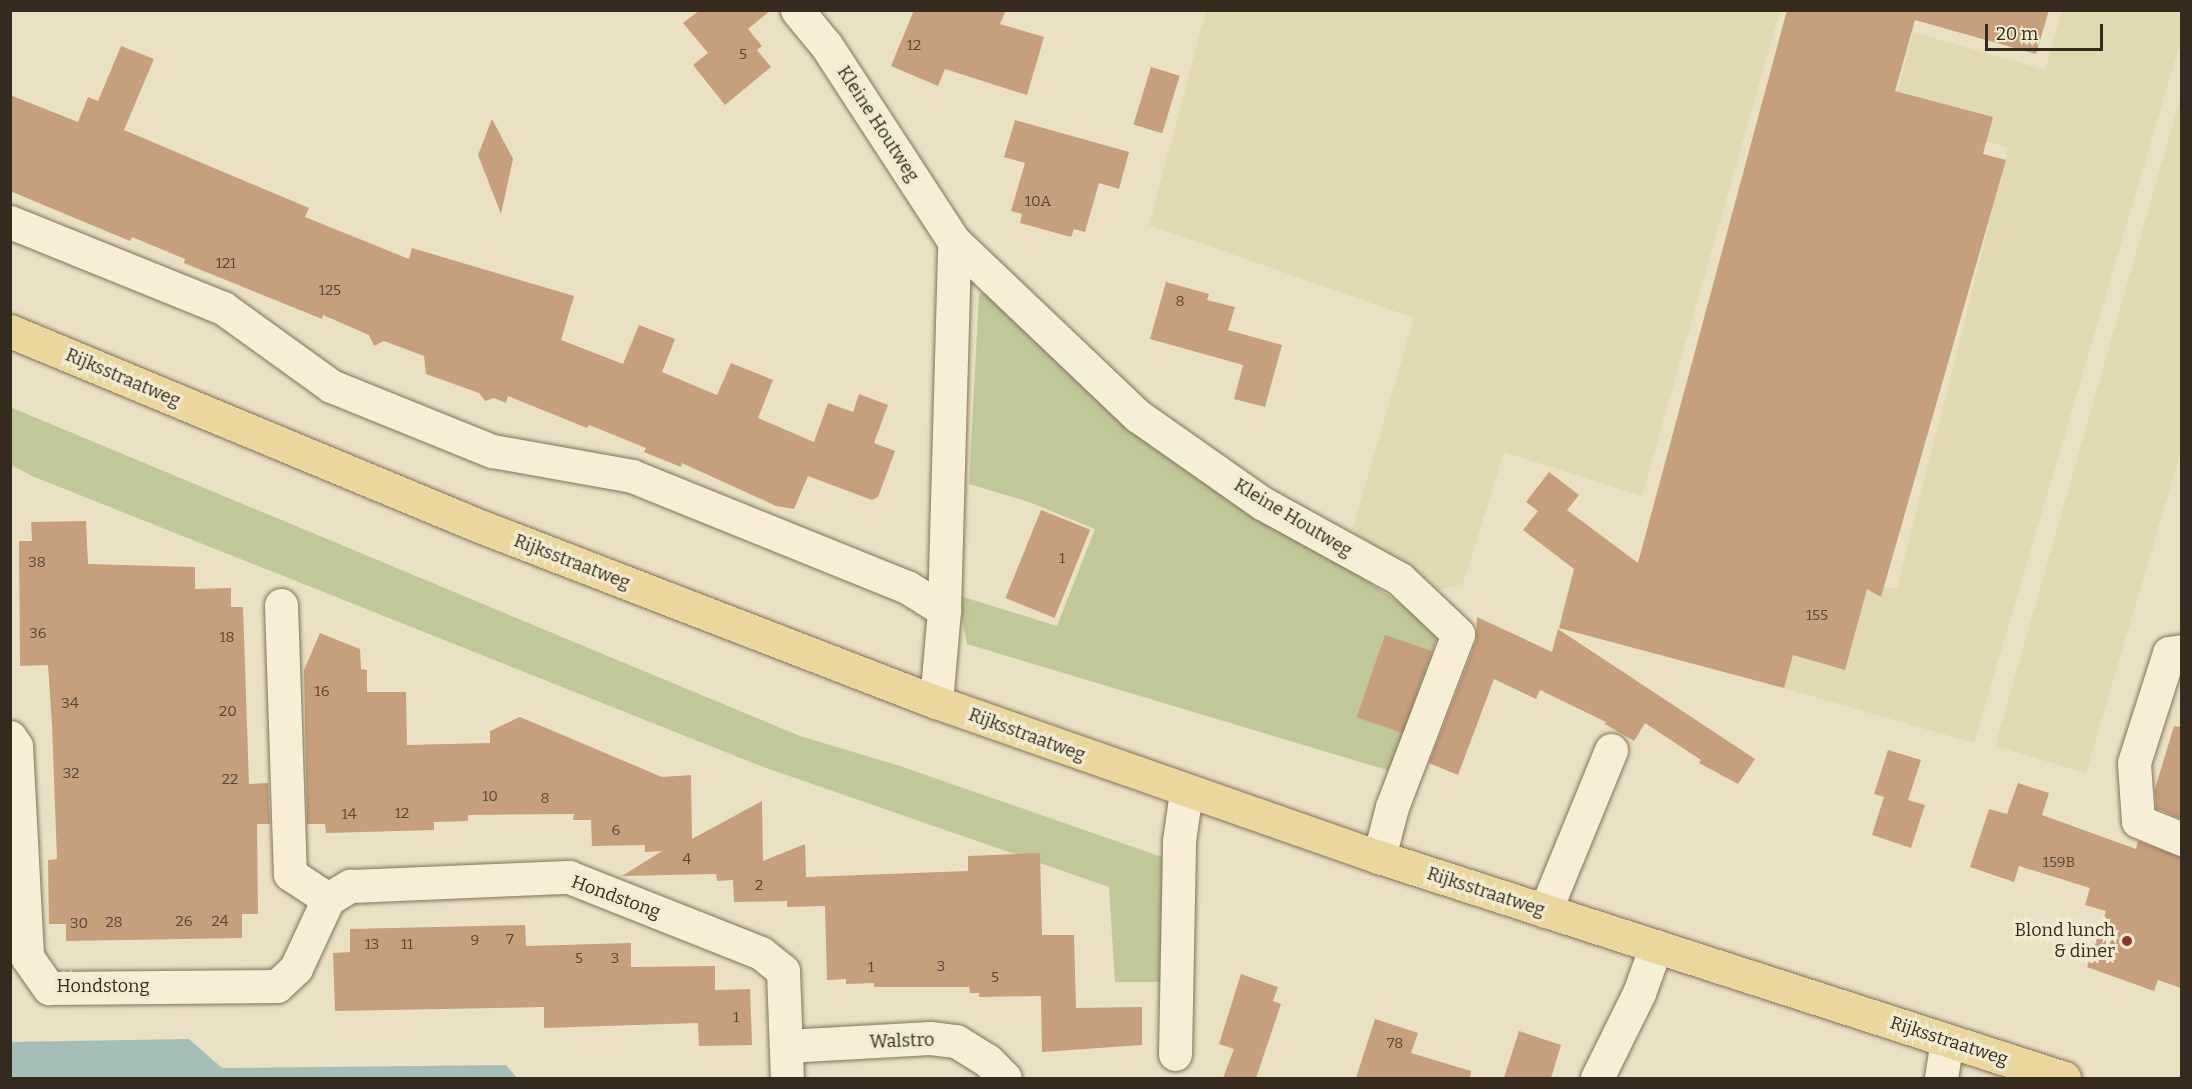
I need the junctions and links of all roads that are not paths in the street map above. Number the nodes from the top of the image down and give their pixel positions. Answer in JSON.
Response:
{"nodes":[{"id":1,"x":816,"y":19,"type":"edge"},
{"id":2,"x":10,"y":222,"type":"edge"},
{"id":3,"x":954,"y":241,"type":"junction"},
{"id":4,"x":10,"y":331,"type":"edge"},
{"id":5,"x":281,"y":605,"type":"dead end"},
{"id":6,"x":944,"y":610,"type":"junction"},
{"id":7,"x":2181,"y":651,"type":"edge"},
{"id":8,"x":936,"y":702,"type":"junction"},
{"id":9,"x":10,"y":737,"type":"edge"},
{"id":10,"x":1611,"y":750,"type":"dead end"},
{"id":11,"x":1186,"y":792,"type":"junction"},
{"id":12,"x":2181,"y":839,"type":"edge"},
{"id":13,"x":1379,"y":857,"type":"junction"},
{"id":14,"x":328,"y":899,"type":"junction"},
{"id":15,"x":1545,"y":911,"type":"junction"},
{"id":16,"x":1656,"y":946,"type":"junction"},
{"id":17,"x":1947,"y":1041,"type":"junction"},
{"id":18,"x":786,"y":1046,"type":"junction"},
{"id":19,"x":1175,"y":1054,"type":"dead end"},
{"id":20,"x":788,"y":1078,"type":"edge"},
{"id":21,"x":1005,"y":1078,"type":"edge"},
{"id":22,"x":1597,"y":1078,"type":"edge"},
{"id":23,"x":1941,"y":1078,"type":"edge"},
{"id":24,"x":2064,"y":1078,"type":"edge"}],
"edges":[{"from":1,"to":3,"type":"street","name":"Kleine Houtweg"},
{"from":2,"to":6,"type":"street"},
{"from":3,"to":6,"type":"street"},
{"from":3,"to":13,"type":"street","name":"Kleine Houtweg"},
{"from":4,"to":8,"type":"main road","name":"Rijksstraatweg"},
{"from":5,"to":14,"type":"street"},
{"from":6,"to":8,"type":"street"},
{"from":7,"to":12,"type":"street"},
{"from":8,"to":11,"type":"main road","name":"Rijksstraatweg"},
{"from":9,"to":14,"type":"street","name":"Hondstong"},
{"from":10,"to":15,"type":"street"},
{"from":11,"to":13,"type":"main road","name":"Rijksstraatweg"},
{"from":11,"to":19,"type":"street"},
{"from":13,"to":15,"type":"main road","name":"Rijksstraatweg"},
{"from":14,"to":18,"type":"street","name":"Hondstong"},
{"from":15,"to":16,"type":"main road","name":"Rijksstraatweg"},
{"from":16,"to":17,"type":"main road","name":"Rijksstraatweg"},
{"from":16,"to":22,"type":"street"},
{"from":17,"to":23,"type":"street"},
{"from":17,"to":24,"type":"main road","name":"Rijksstraatweg"},
{"from":18,"to":20,"type":"street","name":"Hondstong"},
{"from":18,"to":21,"type":"street","name":"Walstro"}]}
